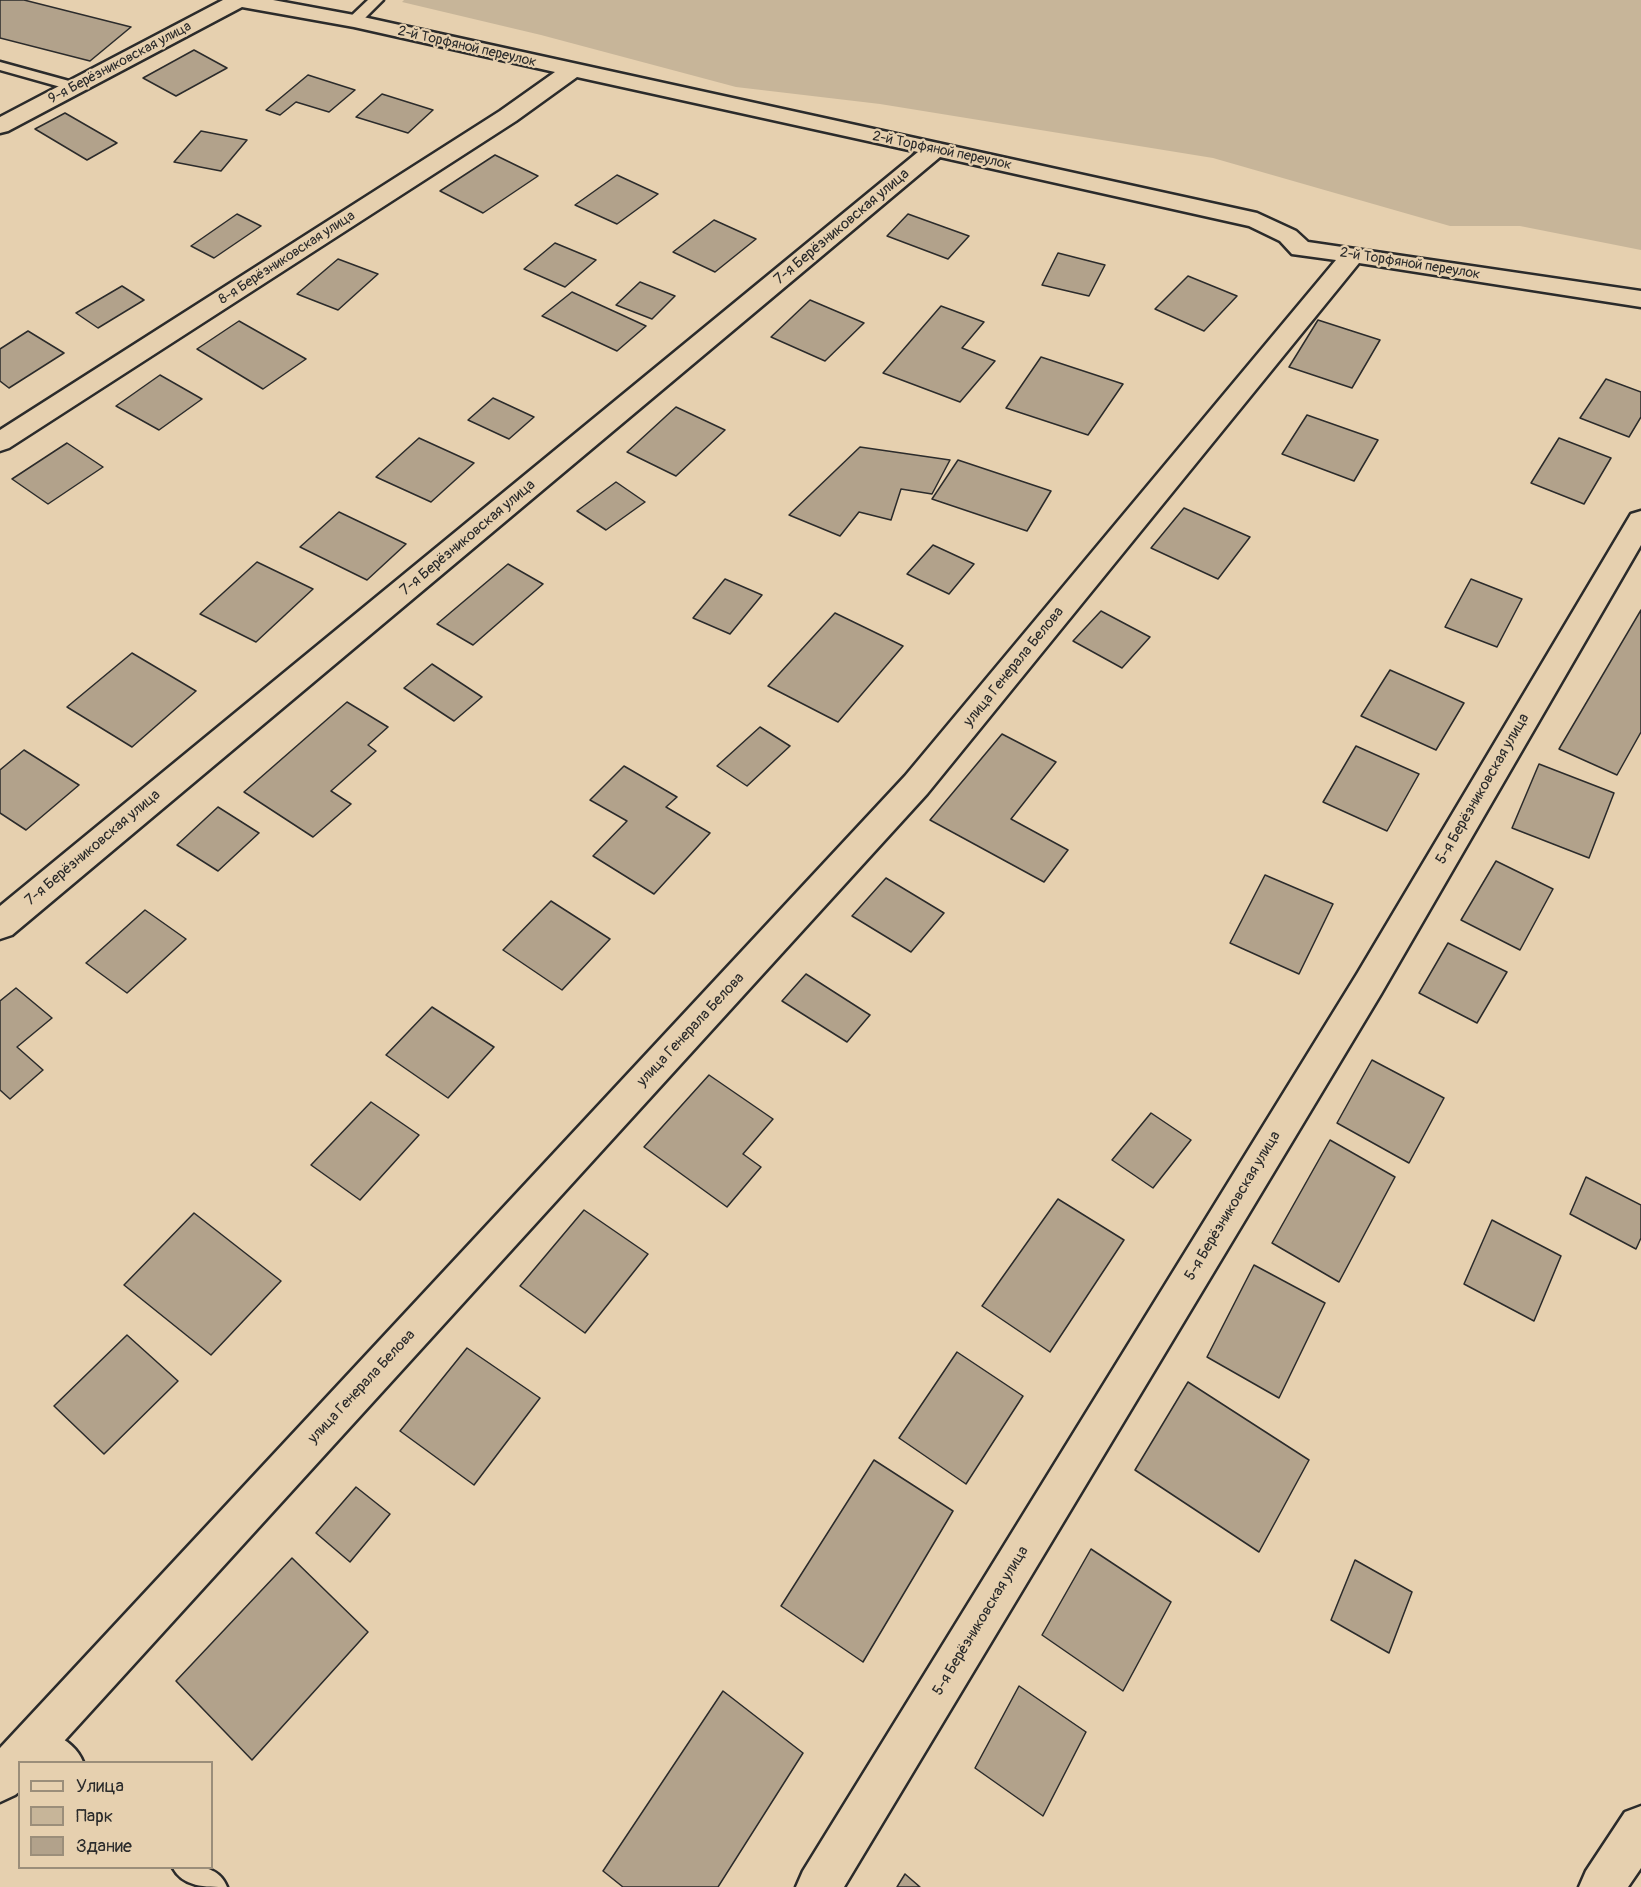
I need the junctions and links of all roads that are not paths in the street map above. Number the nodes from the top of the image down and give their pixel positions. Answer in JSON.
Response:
{"nodes":[{"id":1,"x":239,"y":0,"type":"edge"},
{"id":2,"x":376,"y":0,"type":"edge"},
{"id":3,"x":354,"y":21,"type":"junction"},
{"id":4,"x":0,"y":66,"type":"edge"},
{"id":5,"x":572,"y":70,"type":"junction"},
{"id":6,"x":75,"y":87,"type":"junction"},
{"id":7,"x":0,"y":126,"type":"edge"},
{"id":8,"x":935,"y":150,"type":"junction"},
{"id":9,"x":1353,"y":255,"type":"junction"},
{"id":10,"x":1641,"y":299,"type":"edge"},
{"id":11,"x":0,"y":442,"type":"edge"},
{"id":12,"x":1641,"y":521,"type":"edge"},
{"id":13,"x":0,"y":926,"type":"edge"},
{"id":14,"x":20,"y":1761,"type":"edge"},
{"id":15,"x":30,"y":1761,"type":"edge"},
{"id":16,"x":68,"y":1761,"type":"edge"},
{"id":17,"x":1641,"y":1828,"type":"edge"},
{"id":18,"x":188,"y":1869,"type":"edge"},
{"id":19,"x":213,"y":1887,"type":"edge"},
{"id":20,"x":819,"y":1887,"type":"edge"},
{"id":21,"x":1602,"y":1887,"type":"edge"}],
"edges":[{"from":1,"to":3,"type":"street","name":"2-й Торфяной переулок"},
{"from":1,"to":6,"type":"street","name":"9-я Берёзниковская улица"},
{"from":2,"to":3,"type":"lane"},
{"from":3,"to":5,"type":"street","name":"2-й Торфяной переулок"},
{"from":4,"to":6,"type":"lane"},
{"from":5,"to":8,"type":"street","name":"2-й Торфяной переулок"},
{"from":5,"to":11,"type":"street","name":"8-я Берёзниковская улица"},
{"from":6,"to":7,"type":"street","name":"9-я Берёзниковская улица"},
{"from":8,"to":9,"type":"street","name":"2-й Торфяной переулок"},
{"from":8,"to":13,"type":"street","name":"7-я Берёзниковская улица"},
{"from":9,"to":10,"type":"street","name":"2-й Торфяной переулок"},
{"from":9,"to":14,"type":"street","name":"улица Генерала Белова"},
{"from":12,"to":20,"type":"street","name":"5-я Берёзниковская улица"},
{"from":15,"to":16,"type":"lane"},
{"from":17,"to":21,"type":"street"},
{"from":18,"to":19,"type":"lane"}]}
